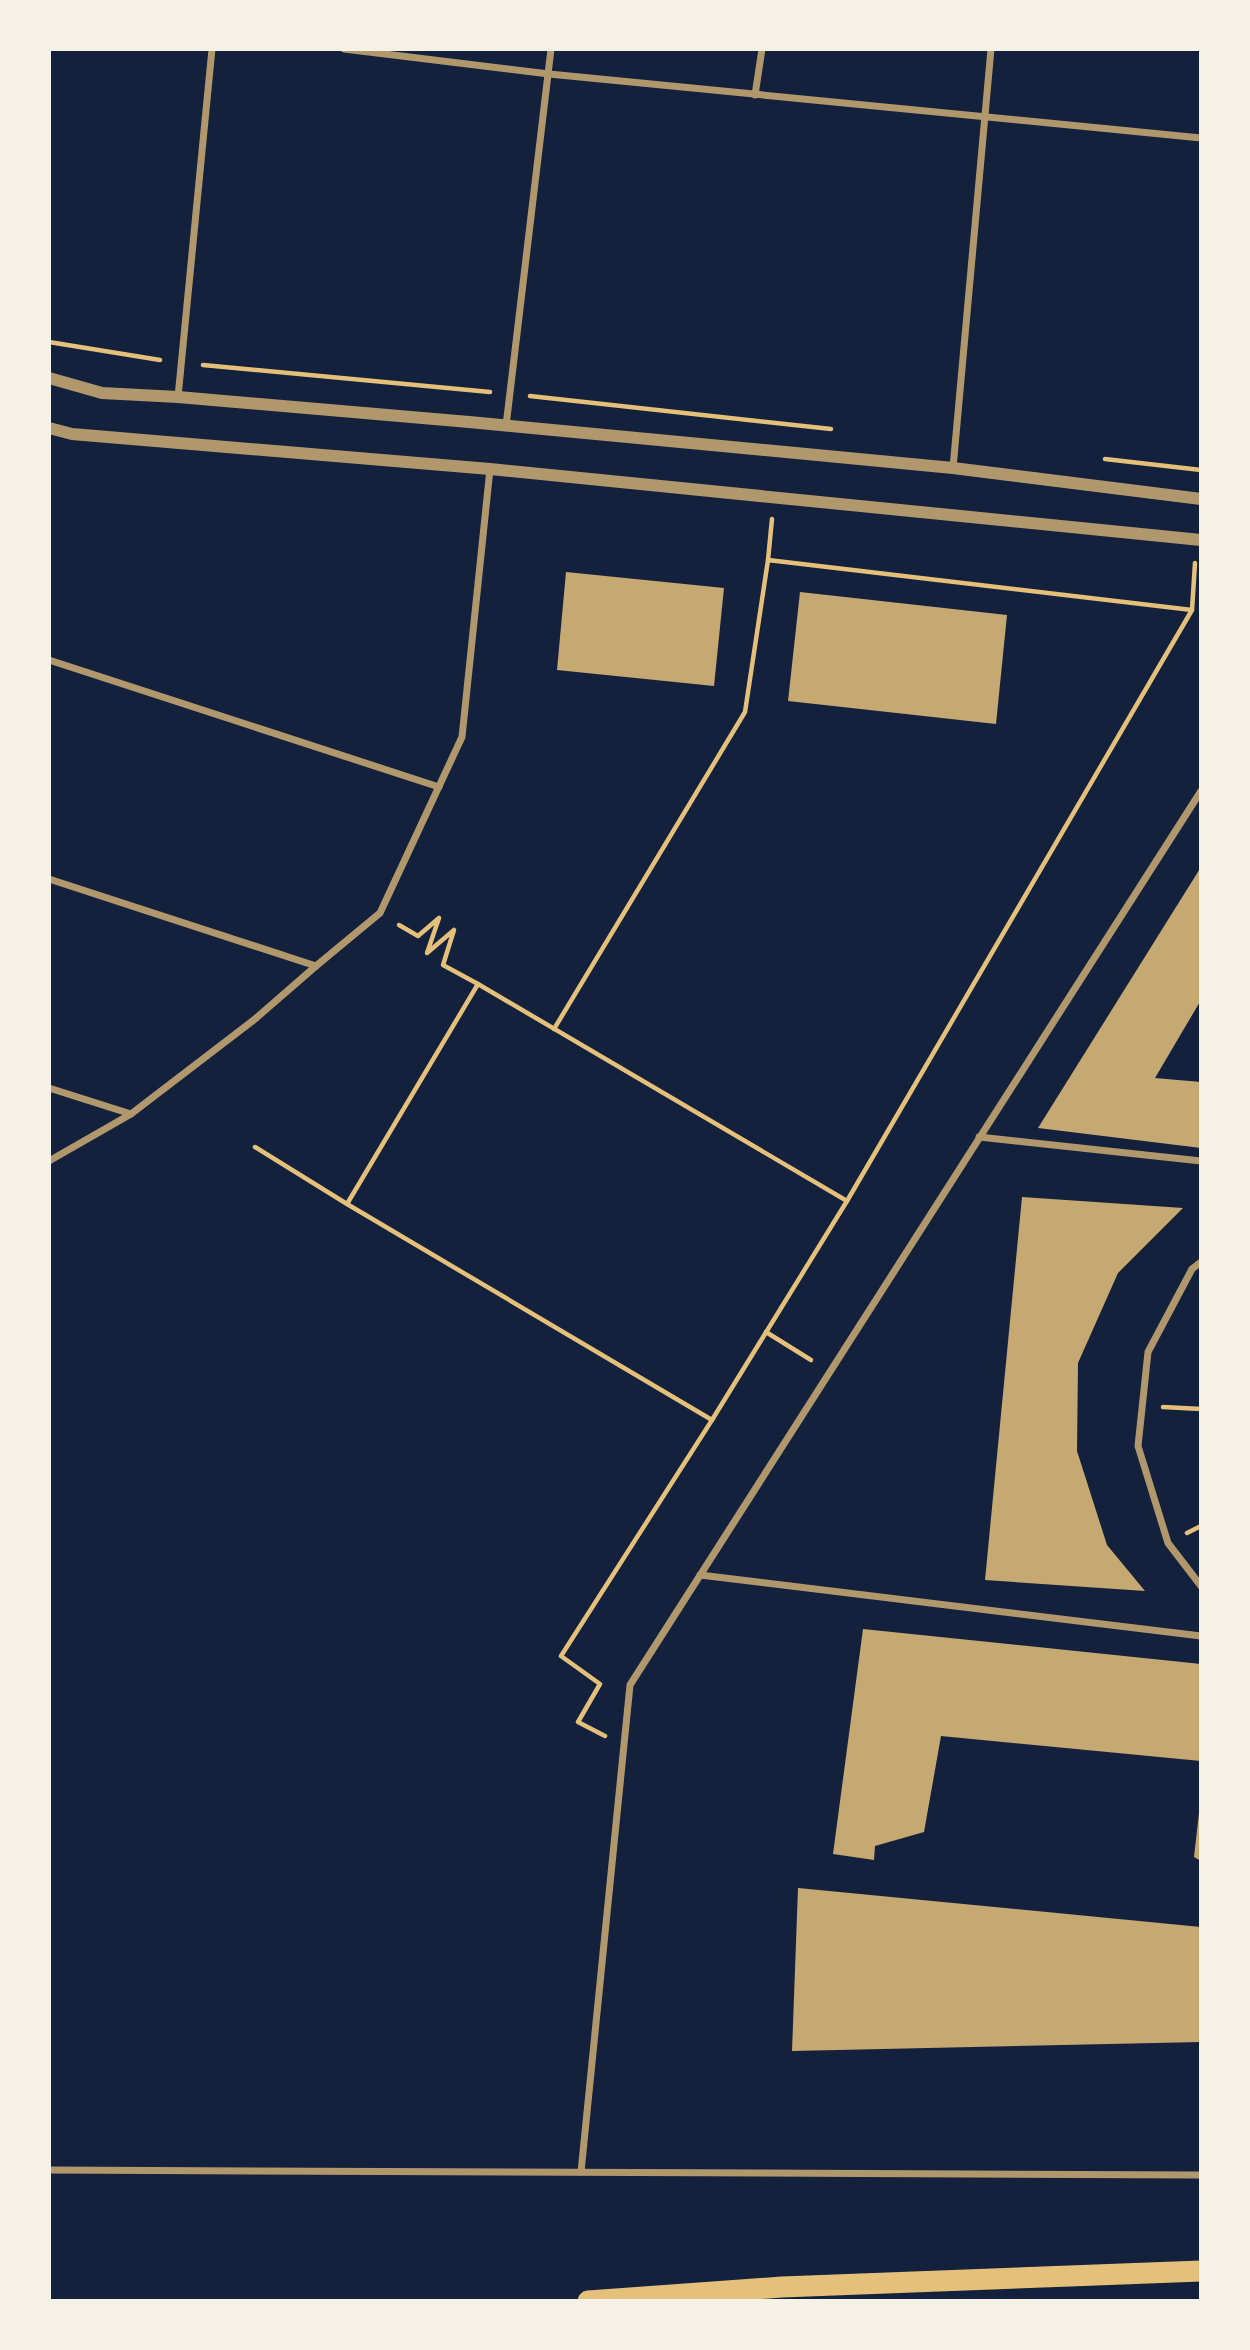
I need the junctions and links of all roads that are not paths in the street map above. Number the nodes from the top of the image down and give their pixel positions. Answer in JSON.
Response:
{"nodes":[{"id":1,"x":212,"y":49,"type":"edge"},
{"id":2,"x":344,"y":49,"type":"edge"},
{"id":3,"x":551,"y":49,"type":"edge"},
{"id":4,"x":762,"y":49,"type":"edge"},
{"id":5,"x":991,"y":49,"type":"edge"},
{"id":6,"x":549,"y":74,"type":"junction"},
{"id":7,"x":755,"y":95,"type":"junction"},
{"id":8,"x":984,"y":117,"type":"junction"},
{"id":9,"x":1201,"y":138,"type":"edge"},
{"id":10,"x":49,"y":378,"type":"edge"},
{"id":11,"x":177,"y":397,"type":"junction"},
{"id":12,"x":506,"y":426,"type":"junction"},
{"id":13,"x":49,"y":428,"type":"edge"},
{"id":14,"x":953,"y":468,"type":"junction"},
{"id":15,"x":490,"y":469,"type":"junction"},
{"id":16,"x":1201,"y":499,"type":"edge"},
{"id":17,"x":1201,"y":540,"type":"edge"},
{"id":18,"x":49,"y":660,"type":"edge"},
{"id":19,"x":439,"y":787,"type":"junction"},
{"id":20,"x":1201,"y":790,"type":"edge"},
{"id":21,"x":49,"y":879,"type":"edge"},
{"id":22,"x":316,"y":966,"type":"junction"},
{"id":23,"x":49,"y":1088,"type":"edge"},
{"id":24,"x":131,"y":1114,"type":"junction"},
{"id":25,"x":979,"y":1138,"type":"junction"},
{"id":26,"x":49,"y":1161,"type":"edge"},
{"id":27,"x":1201,"y":1161,"type":"edge"},
{"id":28,"x":1201,"y":1262,"type":"edge"},
{"id":29,"x":700,"y":1575,"type":"junction"},
{"id":30,"x":1201,"y":1586,"type":"edge"},
{"id":31,"x":1201,"y":1636,"type":"edge"},
{"id":32,"x":49,"y":2170,"type":"edge"},
{"id":33,"x":581,"y":2172,"type":"junction"},
{"id":34,"x":1201,"y":2175,"type":"edge"},
{"id":35,"x":1201,"y":2271,"type":"edge"},
{"id":36,"x":588,"y":2301,"type":"edge"}],
"edges":[{"from":1,"to":11,"type":"street"},
{"from":2,"to":6,"type":"street"},
{"from":3,"to":6,"type":"street"},
{"from":4,"to":7,"type":"street"},
{"from":5,"to":8,"type":"street"},
{"from":6,"to":7,"type":"street"},
{"from":6,"to":12,"type":"street"},
{"from":7,"to":8,"type":"street"},
{"from":8,"to":9,"type":"street"},
{"from":8,"to":14,"type":"street"},
{"from":10,"to":11,"type":"street"},
{"from":11,"to":12,"type":"street"},
{"from":12,"to":14,"type":"street"},
{"from":13,"to":15,"type":"street"},
{"from":14,"to":16,"type":"street"},
{"from":15,"to":17,"type":"street"},
{"from":15,"to":19,"type":"street"},
{"from":18,"to":19,"type":"street"},
{"from":19,"to":22,"type":"street"},
{"from":20,"to":25,"type":"street"},
{"from":21,"to":22,"type":"street"},
{"from":22,"to":24,"type":"street"},
{"from":23,"to":24,"type":"street"},
{"from":24,"to":26,"type":"street"},
{"from":25,"to":27,"type":"street"},
{"from":25,"to":29,"type":"street"},
{"from":28,"to":30,"type":"street"},
{"from":29,"to":31,"type":"street"},
{"from":29,"to":33,"type":"street"},
{"from":32,"to":33,"type":"street"},
{"from":33,"to":34,"type":"street"},
{"from":35,"to":36,"type":"highway"}]}
